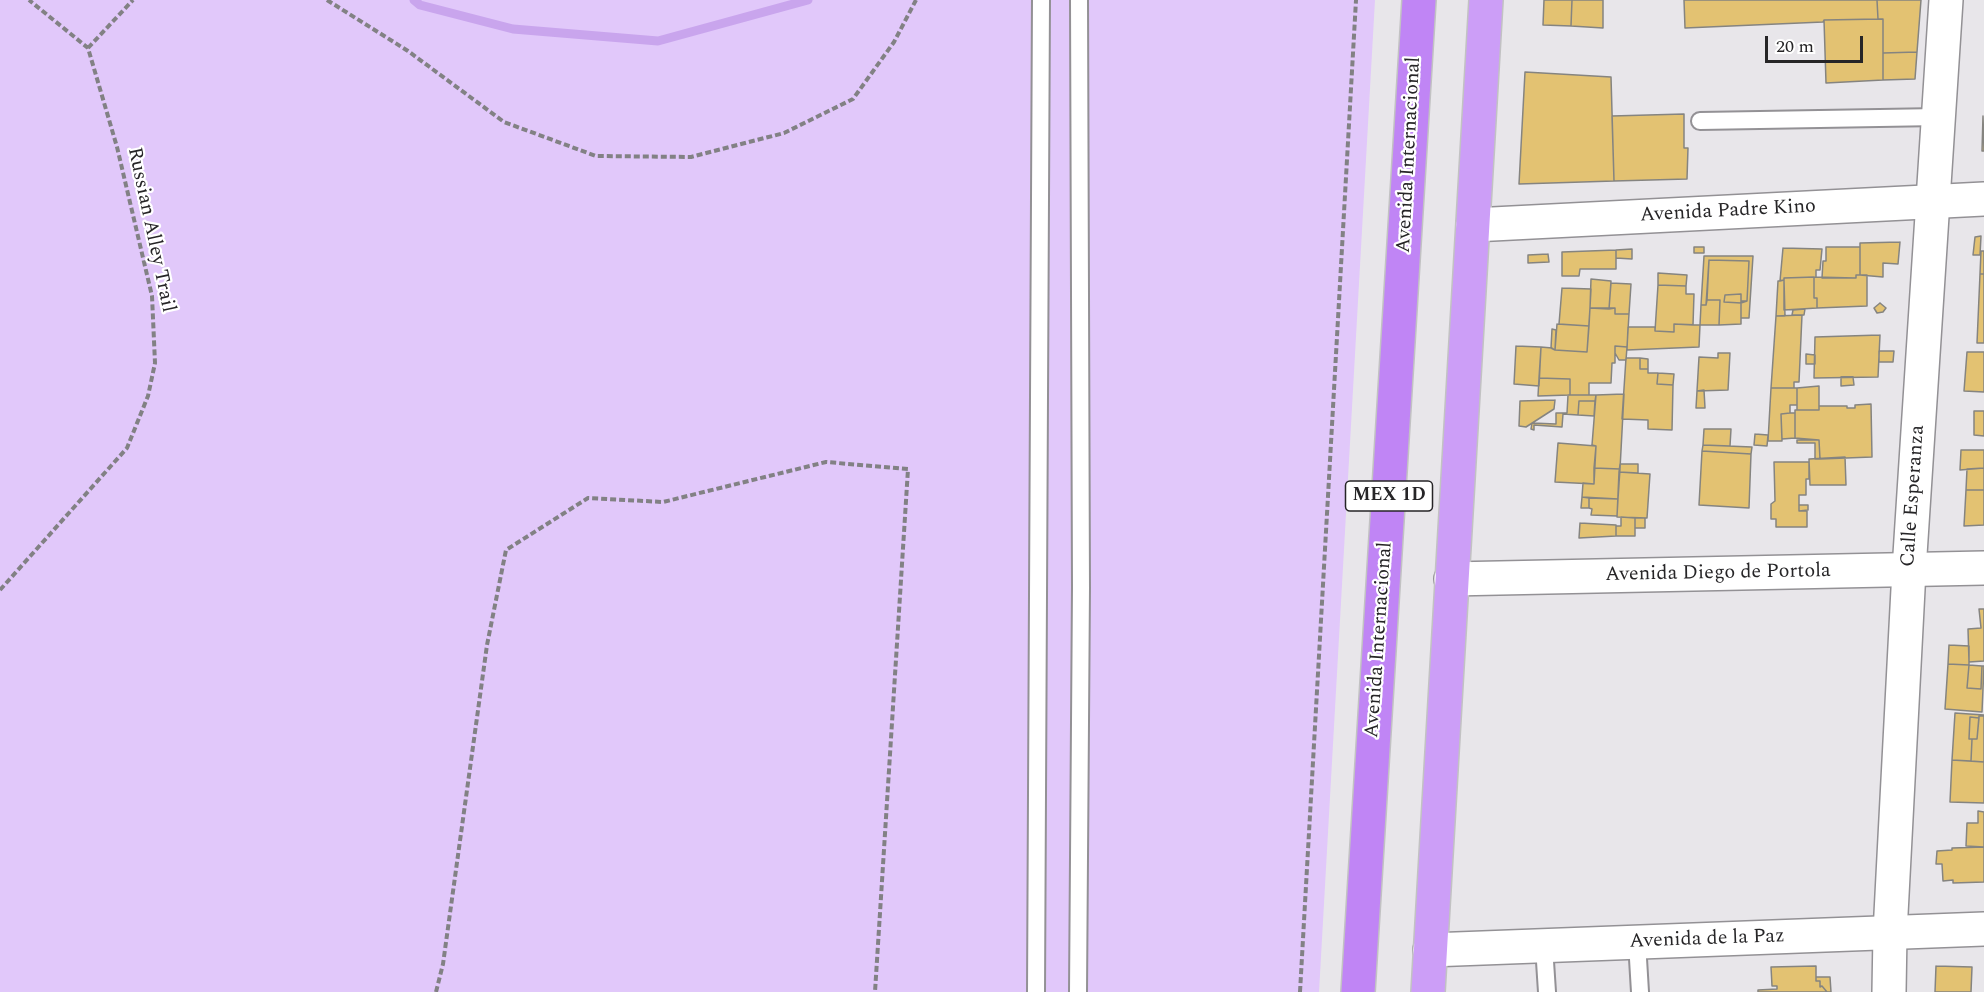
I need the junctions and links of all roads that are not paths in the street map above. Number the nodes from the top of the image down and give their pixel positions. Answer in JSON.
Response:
{"nodes":[{"id":1,"x":1041,"y":0,"type":"edge"},
{"id":2,"x":1079,"y":0,"type":"edge"},
{"id":3,"x":1419,"y":0,"type":"edge"},
{"id":4,"x":1486,"y":0,"type":"edge"},
{"id":5,"x":1946,"y":0,"type":"edge"},
{"id":6,"x":1939,"y":117,"type":"junction"},
{"id":7,"x":1700,"y":121,"type":"dead end"},
{"id":8,"x":1984,"y":199,"type":"edge"},
{"id":9,"x":1934,"y":201,"type":"junction"},
{"id":10,"x":1473,"y":225,"type":"junction"},
{"id":11,"x":1984,"y":568,"type":"edge"},
{"id":12,"x":1909,"y":570,"type":"junction"},
{"id":13,"x":1451,"y":579,"type":"junction"},
{"id":14,"x":1984,"y":929,"type":"edge"},
{"id":15,"x":1890,"y":933,"type":"junction"},
{"id":16,"x":1637,"y":942,"type":"junction"},
{"id":17,"x":1544,"y":946,"type":"junction"},
{"id":18,"x":1430,"y":950,"type":"junction"},
{"id":19,"x":1036,"y":992,"type":"edge"},
{"id":20,"x":1078,"y":992,"type":"edge"},
{"id":21,"x":1358,"y":992,"type":"edge"},
{"id":22,"x":1428,"y":992,"type":"edge"},
{"id":23,"x":1547,"y":992,"type":"edge"},
{"id":24,"x":1640,"y":992,"type":"edge"},
{"id":25,"x":1889,"y":992,"type":"edge"}],
"edges":[{"from":1,"to":19,"type":"lane"},
{"from":2,"to":20,"type":"lane"},
{"from":3,"to":21,"type":"highway","name":"Avenida Internacional","number":"MEX 1D"},
{"from":4,"to":10,"type":"highway","number":"MEX 1D"},
{"from":5,"to":6,"type":"street","name":"Calle Esperanza"},
{"from":6,"to":7,"type":"lane"},
{"from":6,"to":9,"type":"street","name":"Calle Esperanza"},
{"from":8,"to":9,"type":"street","name":"Avenida Padre Kino"},
{"from":9,"to":10,"type":"street","name":"Avenida Padre Kino"},
{"from":9,"to":12,"type":"street","name":"Calle Esperanza"},
{"from":10,"to":13,"type":"highway","number":"MEX 1D"},
{"from":11,"to":12,"type":"street","name":"Avenida Diego de Portola"},
{"from":12,"to":13,"type":"street","name":"Avenida Diego de Portola"},
{"from":12,"to":15,"type":"street","name":"Calle Esperanza"},
{"from":13,"to":18,"type":"highway","number":"MEX 1D"},
{"from":14,"to":15,"type":"street","name":"Avenida de la Paz"},
{"from":15,"to":16,"type":"street","name":"Avenida de la Paz"},
{"from":15,"to":25,"type":"street","name":"Calle Esperanza"},
{"from":16,"to":17,"type":"street","name":"Avenida de la Paz"},
{"from":16,"to":24,"type":"lane"},
{"from":17,"to":18,"type":"street","name":"Avenida de la Paz"},
{"from":17,"to":23,"type":"lane"},
{"from":18,"to":22,"type":"highway","number":"MEX 1D"}]}
